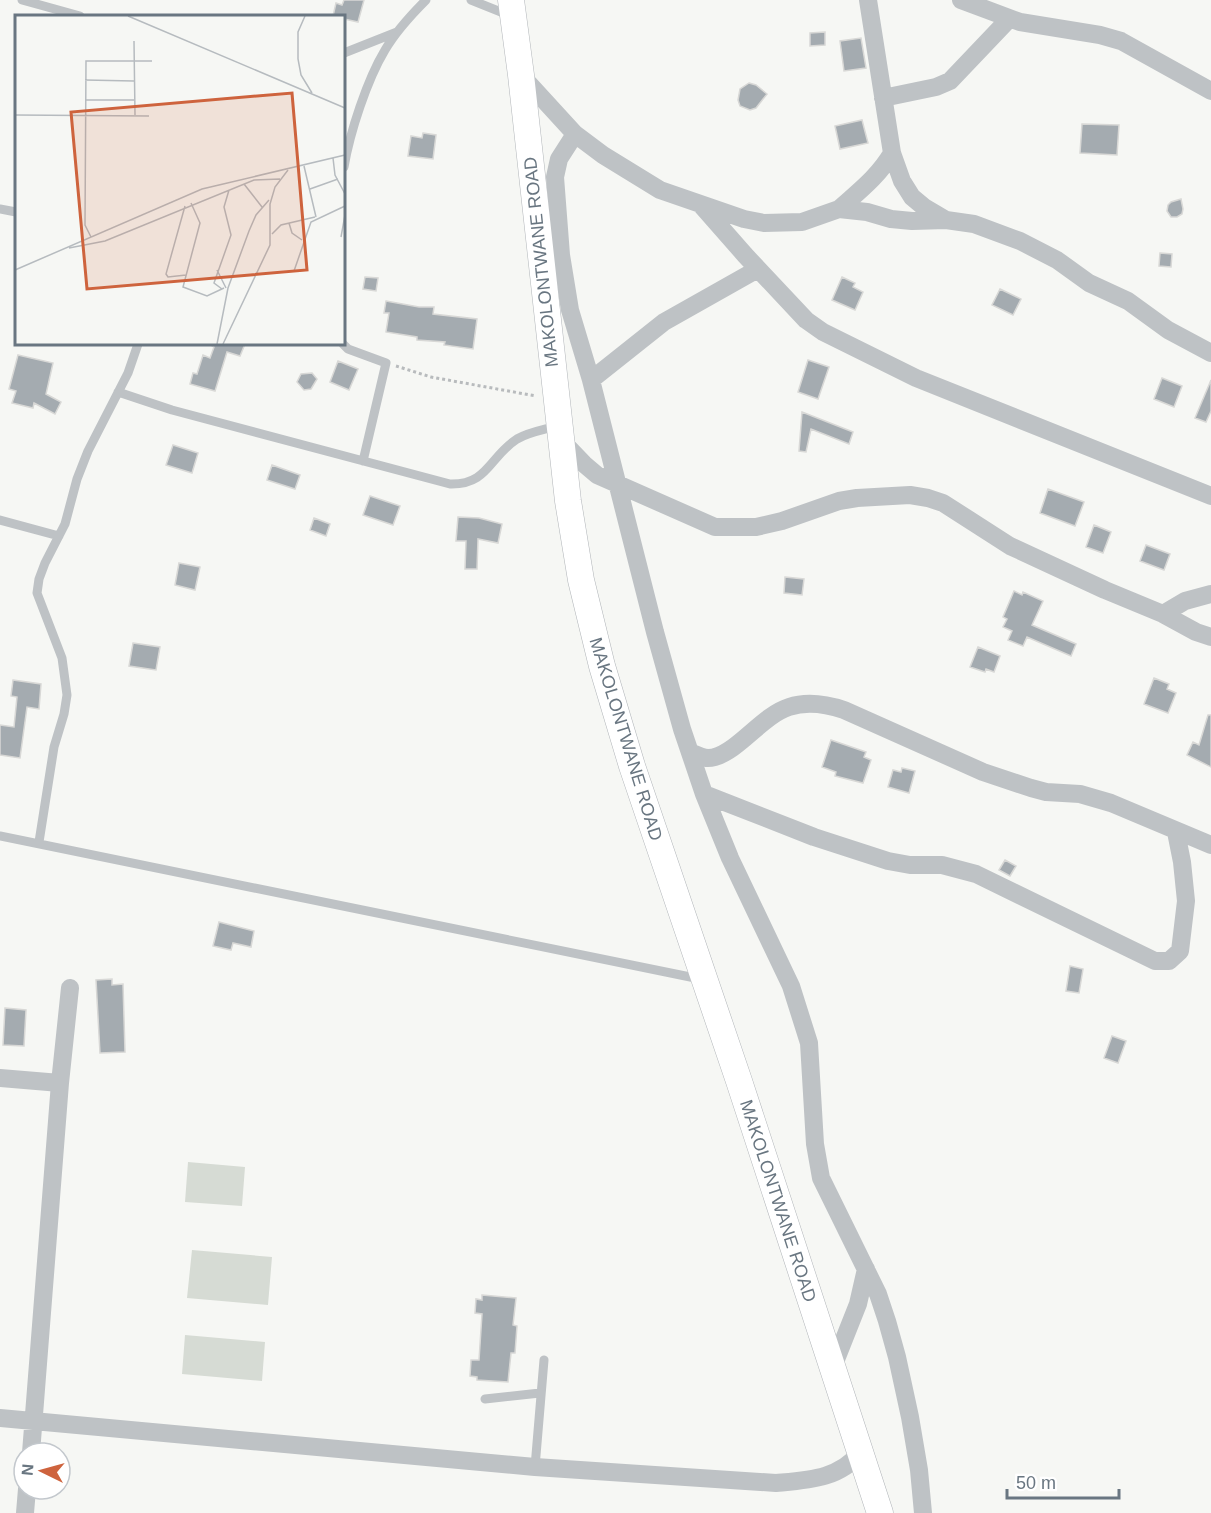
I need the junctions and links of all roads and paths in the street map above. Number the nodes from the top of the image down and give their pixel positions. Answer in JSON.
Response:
{"nodes":[{"id":1,"x":22,"y":0,"type":"edge"},
{"id":2,"x":426,"y":0,"type":"edge"},
{"id":3,"x":471,"y":0,"type":"edge"},
{"id":4,"x":868,"y":0,"type":"edge"},
{"id":5,"x":961,"y":0,"type":"edge"},
{"id":6,"x":512,"y":9,"type":"edge"},
{"id":7,"x":76,"y":15,"type":"edge"},
{"id":8,"x":1010,"y":19,"type":"junction"},
{"id":9,"x":397,"y":32,"type":"junction"},
{"id":10,"x":345,"y":53,"type":"edge"},
{"id":11,"x":521,"y":75,"type":"junction"},
{"id":12,"x":1211,"y":91,"type":"edge"},
{"id":13,"x":883,"y":98,"type":"junction"},
{"id":14,"x":575,"y":134,"type":"junction"},
{"id":15,"x":892,"y":153,"type":"junction"},
{"id":16,"x":345,"y":164,"type":"edge"},
{"id":17,"x":531,"y":166,"type":"junction"},
{"id":18,"x":555,"y":192,"type":"junction"},
{"id":19,"x":700,"y":204,"type":"junction"},
{"id":20,"x":0,"y":209,"type":"edge"},
{"id":21,"x":839,"y":210,"type":"junction"},
{"id":22,"x":15,"y":212,"type":"edge"},
{"id":23,"x":946,"y":220,"type":"junction"},
{"id":24,"x":758,"y":269,"type":"junction"},
{"id":25,"x":138,"y":345,"type":"edge"},
{"id":26,"x":344,"y":345,"type":"edge"},
{"id":27,"x":1211,"y":353,"type":"edge"},
{"id":28,"x":386,"y":363,"type":"junction"},
{"id":29,"x":591,"y":380,"type":"junction"},
{"id":30,"x":118,"y":392,"type":"junction"},
{"id":31,"x":555,"y":399,"type":"junction"},
{"id":32,"x":560,"y":432,"type":"junction"},
{"id":33,"x":363,"y":461,"type":"junction"},
{"id":34,"x":618,"y":485,"type":"junction"},
{"id":35,"x":1211,"y":496,"type":"edge"},
{"id":36,"x":0,"y":520,"type":"edge"},
{"id":37,"x":59,"y":536,"type":"junction"},
{"id":38,"x":1211,"y":594,"type":"edge"},
{"id":39,"x":1163,"y":614,"type":"junction"},
{"id":40,"x":1211,"y":637,"type":"edge"},
{"id":41,"x":690,"y":752,"type":"junction"},
{"id":42,"x":704,"y":794,"type":"junction"},
{"id":43,"x":1176,"y":832,"type":"junction"},
{"id":44,"x":0,"y":836,"type":"edge"},
{"id":45,"x":39,"y":842,"type":"junction"},
{"id":46,"x":1211,"y":845,"type":"edge"},
{"id":47,"x":704,"y":980,"type":"junction"},
{"id":48,"x":70,"y":988,"type":"dead end"},
{"id":49,"x":0,"y":1078,"type":"edge"},
{"id":50,"x":60,"y":1083,"type":"junction"},
{"id":51,"x":866,"y":1269,"type":"junction"},
{"id":52,"x":544,"y":1360,"type":"dead end"},
{"id":53,"x":833,"y":1367,"type":"junction"},
{"id":54,"x":540,"y":1392,"type":"junction"},
{"id":55,"x":485,"y":1399,"type":"dead end"},
{"id":56,"x":0,"y":1418,"type":"edge"},
{"id":57,"x":34,"y":1421,"type":"junction"},
{"id":58,"x":32,"y":1441,"type":"edge"},
{"id":59,"x":861,"y":1452,"type":"junction"},
{"id":60,"x":535,"y":1467,"type":"junction"},
{"id":61,"x":880,"y":1513,"type":"edge"},
{"id":62,"x":923,"y":1513,"type":"edge"}],
"edges":[{"from":1,"to":7,"type":"lane"},
{"from":2,"to":9,"type":"lane"},
{"from":3,"to":6,"type":"lane"},
{"from":4,"to":13,"type":"street"},
{"from":5,"to":8,"type":"street"},
{"from":6,"to":11,"type":"main road","name":"MAKOLONTWANE ROAD"},
{"from":8,"to":12,"type":"street"},
{"from":8,"to":13,"type":"street"},
{"from":9,"to":10,"type":"lane"},
{"from":9,"to":16,"type":"lane"},
{"from":11,"to":14,"type":"street"},
{"from":11,"to":17,"type":"main road","name":"MAKOLONTWANE ROAD"},
{"from":13,"to":15,"type":"street"},
{"from":14,"to":18,"type":"street"},
{"from":14,"to":19,"type":"street"},
{"from":15,"to":21,"type":"street"},
{"from":15,"to":23,"type":"street"},
{"from":17,"to":18,"type":"street"},
{"from":17,"to":31,"type":"main road","name":"MAKOLONTWANE ROAD"},
{"from":18,"to":29,"type":"street"},
{"from":19,"to":21,"type":"street"},
{"from":19,"to":24,"type":"street"},
{"from":20,"to":22,"type":"lane"},
{"from":21,"to":23,"type":"street"},
{"from":23,"to":27,"type":"street"},
{"from":24,"to":29,"type":"street"},
{"from":24,"to":35,"type":"street"},
{"from":25,"to":30,"type":"lane"},
{"from":26,"to":28,"type":"lane"},
{"from":28,"to":31,"type":"path"},
{"from":28,"to":33,"type":"lane"},
{"from":29,"to":34,"type":"street"},
{"from":30,"to":33,"type":"lane"},
{"from":30,"to":37,"type":"lane"},
{"from":31,"to":32,"type":"main road","name":"MAKOLONTWANE ROAD"},
{"from":32,"to":33,"type":"lane"},
{"from":32,"to":34,"type":"street"},
{"from":32,"to":47,"type":"main road","name":"MAKOLONTWANE ROAD"},
{"from":34,"to":39,"type":"street"},
{"from":34,"to":41,"type":"street"},
{"from":36,"to":37,"type":"lane"},
{"from":37,"to":45,"type":"lane"},
{"from":38,"to":39,"type":"street"},
{"from":39,"to":40,"type":"street"},
{"from":41,"to":42,"type":"street"},
{"from":41,"to":43,"type":"street"},
{"from":42,"to":43,"type":"street"},
{"from":42,"to":51,"type":"street"},
{"from":43,"to":46,"type":"street"},
{"from":44,"to":45,"type":"lane"},
{"from":45,"to":47,"type":"lane"},
{"from":47,"to":53,"type":"main road","name":"MAKOLONTWANE ROAD"},
{"from":48,"to":50,"type":"street"},
{"from":49,"to":50,"type":"street"},
{"from":50,"to":57,"type":"street"},
{"from":51,"to":53,"type":"street"},
{"from":51,"to":62,"type":"street"},
{"from":52,"to":54,"type":"lane"},
{"from":53,"to":59,"type":"main road","name":"MAKOLONTWANE ROAD"},
{"from":54,"to":55,"type":"lane"},
{"from":54,"to":60,"type":"lane"},
{"from":56,"to":57,"type":"street"},
{"from":57,"to":58,"type":"street"},
{"from":57,"to":60,"type":"street"},
{"from":59,"to":60,"type":"street"},
{"from":59,"to":61,"type":"main road","name":"MAKOLONTWANE ROAD"}]}
